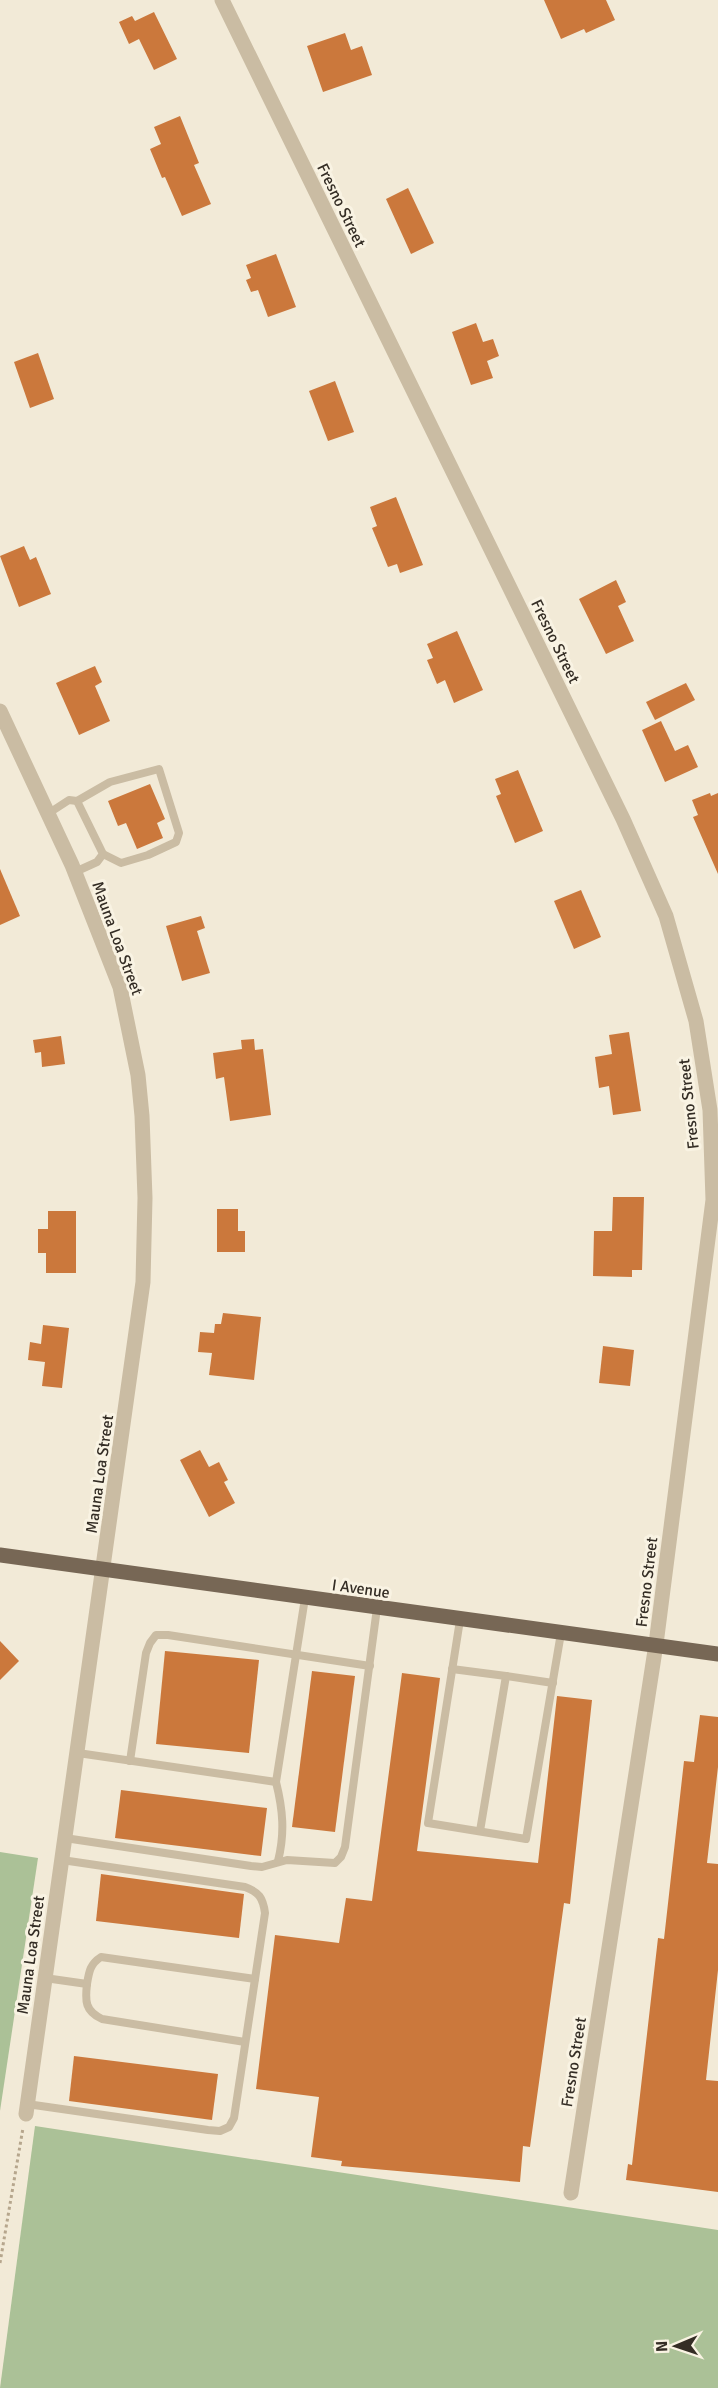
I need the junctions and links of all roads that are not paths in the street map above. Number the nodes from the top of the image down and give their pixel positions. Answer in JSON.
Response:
{"nodes":[{"id":1,"x":222,"y":0,"type":"edge"},
{"id":2,"x":0,"y":711,"type":"edge"},
{"id":3,"x":77,"y":801,"type":"junction"},
{"id":4,"x":49,"y":813,"type":"junction"},
{"id":5,"x":102,"y":854,"type":"junction"},
{"id":6,"x":75,"y":872,"type":"junction"},
{"id":7,"x":0,"y":1556,"type":"edge"},
{"id":8,"x":104,"y":1571,"type":"junction"},
{"id":9,"x":305,"y":1598,"type":"junction"},
{"id":10,"x":377,"y":1608,"type":"junction"},
{"id":11,"x":460,"y":1620,"type":"junction"},
{"id":12,"x":561,"y":1634,"type":"junction"},
{"id":13,"x":656,"y":1644,"type":"junction"},
{"id":14,"x":718,"y":1654,"type":"edge"},
{"id":15,"x":296,"y":1655,"type":"junction"},
{"id":16,"x":369,"y":1666,"type":"junction"},
{"id":17,"x":452,"y":1669,"type":"junction"},
{"id":18,"x":506,"y":1676,"type":"junction"},
{"id":19,"x":553,"y":1683,"type":"junction"},
{"id":20,"x":78,"y":1753,"type":"junction"},
{"id":21,"x":130,"y":1761,"type":"junction"},
{"id":22,"x":276,"y":1782,"type":"junction"},
{"id":23,"x":480,"y":1832,"type":"junction"},
{"id":24,"x":65,"y":1838,"type":"junction"},
{"id":25,"x":62,"y":1860,"type":"junction"},
{"id":26,"x":278,"y":1861,"type":"junction"},
{"id":27,"x":45,"y":1978,"type":"junction"},
{"id":28,"x":255,"y":1978,"type":"junction"},
{"id":29,"x":87,"y":1984,"type":"junction"},
{"id":30,"x":245,"y":2042,"type":"junction"},
{"id":31,"x":27,"y":2109,"type":"joint"},
{"id":32,"x":571,"y":2193,"type":"dead end"}],
"edges":[{"from":1,"to":13,"type":"street","name":"Fresno Street"},
{"from":2,"to":4,"type":"street","name":"Mauna Loa Street"},
{"from":3,"to":4,"type":"lane"},
{"from":3,"to":5,"type":"lane"},
{"from":3,"to":5,"type":"lane"},
{"from":4,"to":6,"type":"street","name":"Mauna Loa Street"},
{"from":5,"to":6,"type":"lane"},
{"from":6,"to":8,"type":"street","name":"Mauna Loa Street"},
{"from":7,"to":8,"type":"main road","name":"I Avenue"},
{"from":8,"to":9,"type":"main road","name":"I Avenue"},
{"from":8,"to":20,"type":"street","name":"Mauna Loa Street"},
{"from":9,"to":10,"type":"main road","name":"I Avenue"},
{"from":9,"to":15,"type":"lane"},
{"from":10,"to":11,"type":"main road","name":"I Avenue"},
{"from":10,"to":16,"type":"lane"},
{"from":11,"to":12,"type":"main road","name":"I Avenue"},
{"from":11,"to":17,"type":"lane"},
{"from":12,"to":13,"type":"main road","name":"I Avenue"},
{"from":12,"to":19,"type":"lane"},
{"from":13,"to":14,"type":"main road","name":"I Avenue"},
{"from":13,"to":32,"type":"street","name":"Fresno Street"},
{"from":15,"to":16,"type":"lane"},
{"from":15,"to":21,"type":"lane"},
{"from":15,"to":22,"type":"lane"},
{"from":16,"to":26,"type":"lane"},
{"from":17,"to":18,"type":"lane"},
{"from":17,"to":23,"type":"lane"},
{"from":18,"to":19,"type":"lane"},
{"from":18,"to":23,"type":"lane"},
{"from":19,"to":23,"type":"lane"},
{"from":20,"to":21,"type":"lane"},
{"from":20,"to":24,"type":"street","name":"Mauna Loa Street"},
{"from":21,"to":22,"type":"lane"},
{"from":22,"to":26,"type":"lane"},
{"from":24,"to":25,"type":"street","name":"Mauna Loa Street"},
{"from":24,"to":26,"type":"lane"},
{"from":25,"to":27,"type":"street","name":"Mauna Loa Street"},
{"from":25,"to":28,"type":"lane"},
{"from":27,"to":29,"type":"lane"},
{"from":27,"to":31,"type":"street","name":"Mauna Loa Street"},
{"from":28,"to":29,"type":"lane"},
{"from":28,"to":30,"type":"lane"},
{"from":29,"to":30,"type":"lane"},
{"from":30,"to":31,"type":"lane"}]}
